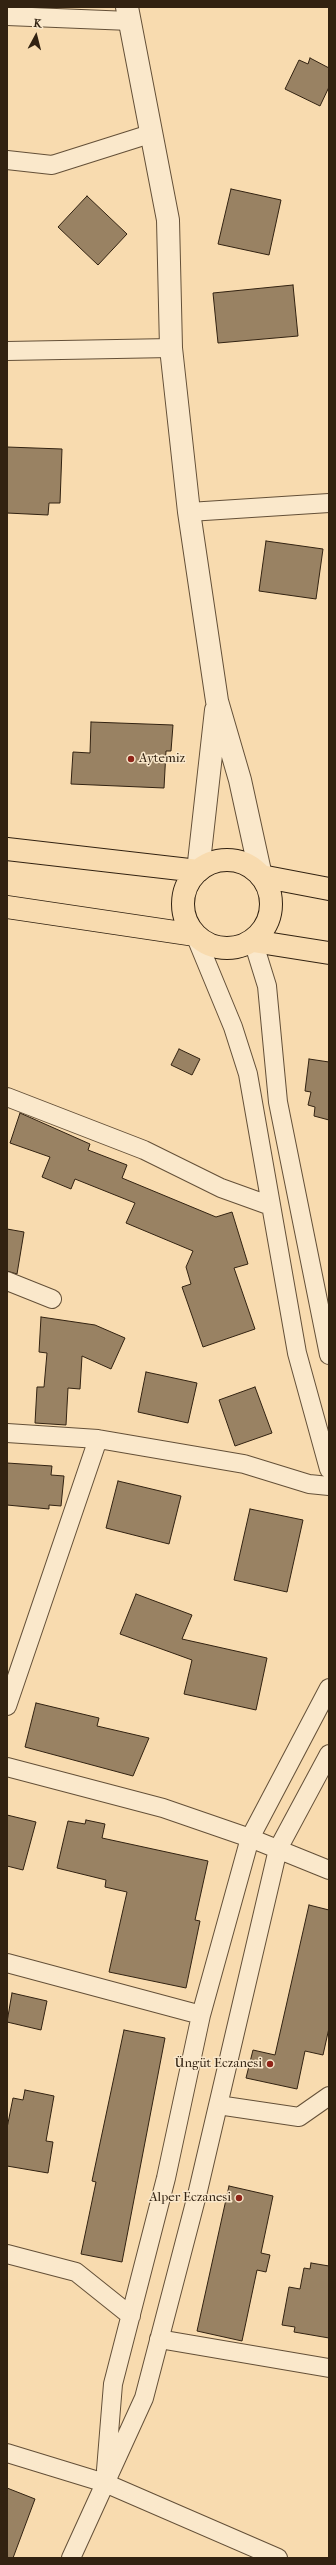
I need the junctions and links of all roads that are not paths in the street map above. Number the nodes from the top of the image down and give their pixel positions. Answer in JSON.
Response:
{"nodes":[{"id":1,"x":128,"y":14,"type":"edge"},
{"id":2,"x":7,"y":16,"type":"edge"},
{"id":3,"x":150,"y":134,"type":"junction"},
{"id":4,"x":7,"y":160,"type":"edge"},
{"id":5,"x":171,"y":348,"type":"junction"},
{"id":6,"x":7,"y":351,"type":"edge"},
{"id":7,"x":329,"y":503,"type":"edge"},
{"id":8,"x":189,"y":512,"type":"junction"},
{"id":9,"x":217,"y":701,"type":"junction"},
{"id":10,"x":7,"y":849,"type":"edge"},
{"id":11,"x":198,"y":871,"type":"junction"},
{"id":12,"x":261,"y":876,"type":"junction"},
{"id":13,"x":329,"y":889,"type":"edge"},
{"id":14,"x":7,"y":907,"type":"edge"},
{"id":15,"x":196,"y":935,"type":"junction"},
{"id":16,"x":253,"y":941,"type":"junction"},
{"id":17,"x":329,"y":953,"type":"edge"},
{"id":18,"x":7,"y":1097,"type":"edge"},
{"id":19,"x":271,"y":1206,"type":"junction"},
{"id":20,"x":7,"y":1281,"type":"edge"},
{"id":21,"x":52,"y":1299,"type":"dead end"},
{"id":22,"x":329,"y":1356,"type":"edge"},
{"id":23,"x":7,"y":1433,"type":"edge"},
{"id":24,"x":98,"y":1439,"type":"junction"},
{"id":25,"x":329,"y":1469,"type":"edge"},
{"id":26,"x":329,"y":1486,"type":"edge"},
{"id":27,"x":329,"y":1688,"type":"edge"},
{"id":28,"x":7,"y":1706,"type":"edge"},
{"id":29,"x":329,"y":1754,"type":"edge"},
{"id":30,"x":7,"y":1767,"type":"edge"},
{"id":31,"x":250,"y":1838,"type":"junction"},
{"id":32,"x":278,"y":1849,"type":"junction"},
{"id":33,"x":329,"y":1870,"type":"edge"},
{"id":34,"x":7,"y":1963,"type":"edge"},
{"id":35,"x":202,"y":2015,"type":"junction"},
{"id":36,"x":329,"y":2096,"type":"edge"},
{"id":37,"x":218,"y":2105,"type":"junction"},
{"id":38,"x":7,"y":2254,"type":"edge"},
{"id":39,"x":131,"y":2316,"type":"junction"},
{"id":40,"x":159,"y":2339,"type":"junction"},
{"id":41,"x":329,"y":2368,"type":"edge"},
{"id":42,"x":7,"y":2453,"type":"edge"},
{"id":43,"x":105,"y":2483,"type":"junction"},
{"id":44,"x":71,"y":2558,"type":"edge"},
{"id":45,"x":278,"y":2558,"type":"edge"}],
"edges":[{"from":1,"to":2,"type":"street"},
{"from":1,"to":3,"type":"street"},
{"from":3,"to":4,"type":"street"},
{"from":3,"to":5,"type":"street"},
{"from":5,"to":6,"type":"street"},
{"from":5,"to":8,"type":"street"},
{"from":7,"to":8,"type":"street"},
{"from":8,"to":9,"type":"street"},
{"from":9,"to":11,"type":"street"},
{"from":9,"to":12,"type":"street"},
{"from":10,"to":11,"type":"main road"},
{"from":11,"to":12,"type":"main road"},
{"from":11,"to":15,"type":"main road"},
{"from":12,"to":13,"type":"main road"},
{"from":12,"to":16,"type":"main road"},
{"from":14,"to":15,"type":"main road"},
{"from":15,"to":16,"type":"main road"},
{"from":15,"to":19,"type":"street"},
{"from":16,"to":17,"type":"main road"},
{"from":16,"to":22,"type":"street"},
{"from":18,"to":19,"type":"street"},
{"from":19,"to":25,"type":"street"},
{"from":20,"to":21,"type":"street"},
{"from":23,"to":24,"type":"street"},
{"from":24,"to":26,"type":"street"},
{"from":24,"to":28,"type":"street"},
{"from":27,"to":31,"type":"street"},
{"from":29,"to":32,"type":"street"},
{"from":30,"to":31,"type":"street"},
{"from":31,"to":32,"type":"street"},
{"from":31,"to":35,"type":"street"},
{"from":32,"to":33,"type":"street"},
{"from":32,"to":37,"type":"street"},
{"from":34,"to":35,"type":"street"},
{"from":35,"to":39,"type":"street"},
{"from":36,"to":37,"type":"street"},
{"from":37,"to":40,"type":"street"},
{"from":38,"to":39,"type":"street"},
{"from":39,"to":43,"type":"street"},
{"from":40,"to":41,"type":"street"},
{"from":40,"to":43,"type":"street"},
{"from":42,"to":43,"type":"street"},
{"from":43,"to":44,"type":"street"},
{"from":43,"to":45,"type":"street"}]}
